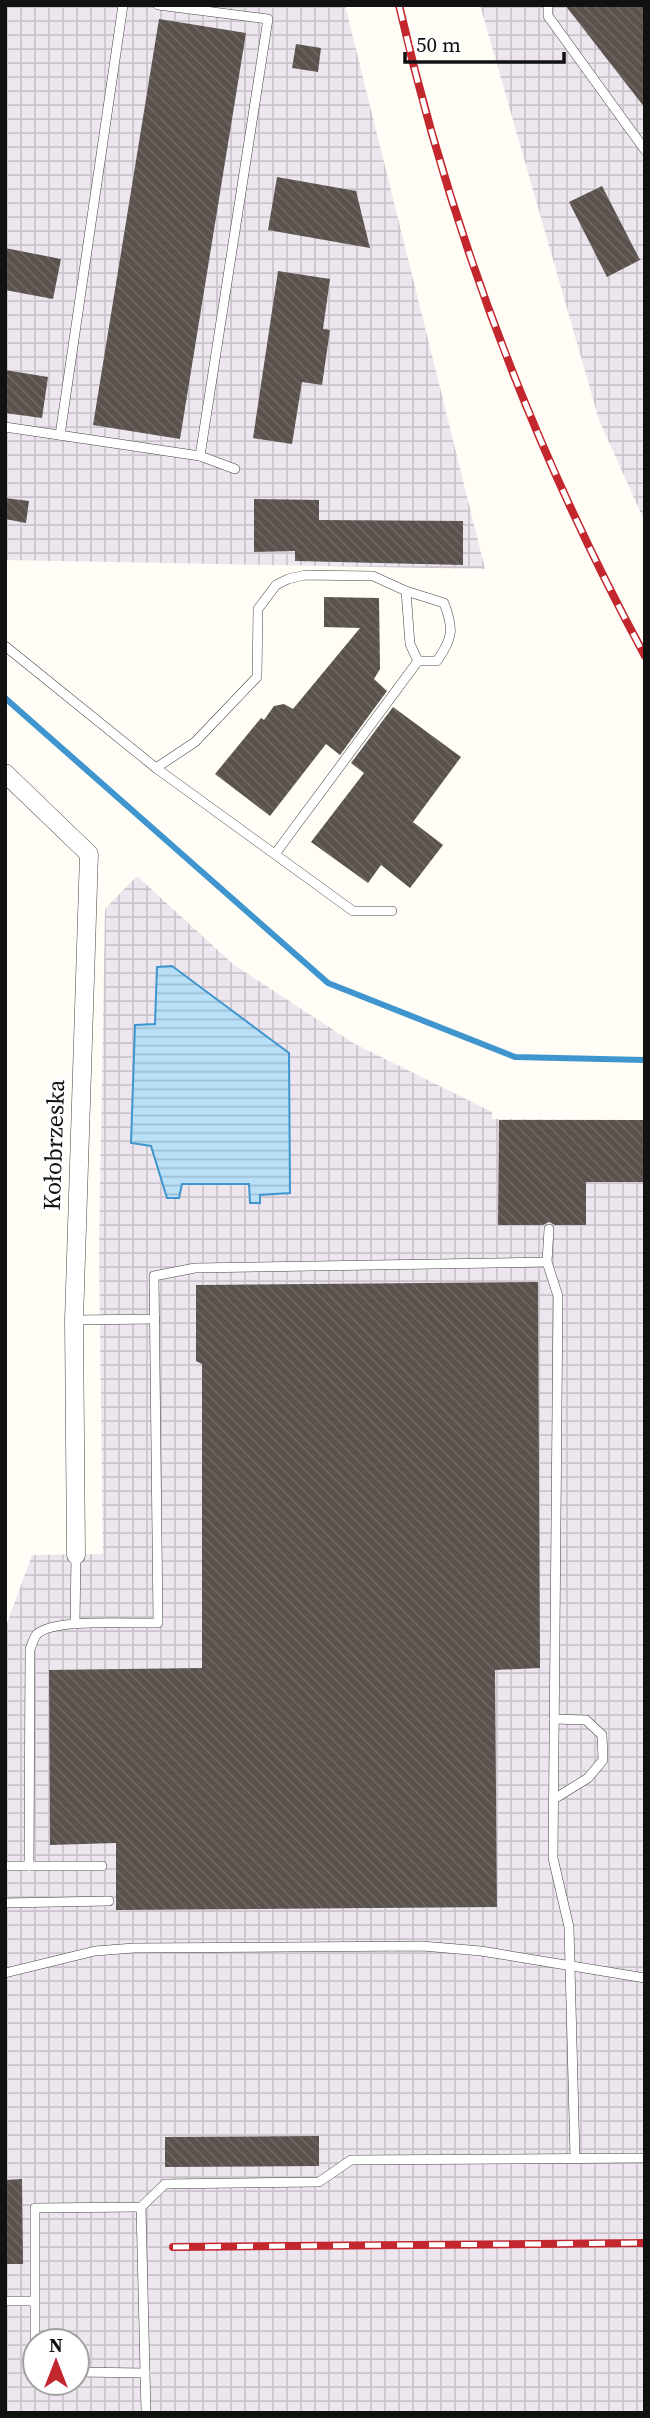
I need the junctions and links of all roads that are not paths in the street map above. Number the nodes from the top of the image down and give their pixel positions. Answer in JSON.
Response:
{"nodes":[{"id":1,"x":123,"y":5,"type":"edge"},
{"id":2,"x":158,"y":5,"type":"edge"},
{"id":3,"x":548,"y":5,"type":"edge"},
{"id":4,"x":645,"y":150,"type":"edge"},
{"id":5,"x":5,"y":427,"type":"edge"},
{"id":6,"x":60,"y":435,"type":"junction"},
{"id":7,"x":200,"y":456,"type":"junction"},
{"id":8,"x":235,"y":469,"type":"dead end"},
{"id":9,"x":406,"y":592,"type":"junction"},
{"id":10,"x":5,"y":646,"type":"edge"},
{"id":11,"x":418,"y":661,"type":"junction"},
{"id":12,"x":156,"y":768,"type":"junction"},
{"id":13,"x":5,"y":773,"type":"edge"},
{"id":14,"x":275,"y":854,"type":"junction"},
{"id":15,"x":392,"y":912,"type":"dead end"},
{"id":16,"x":548,"y":1229,"type":"dead end"},
{"id":17,"x":547,"y":1262,"type":"junction"},
{"id":18,"x":155,"y":1319,"type":"junction"},
{"id":19,"x":74,"y":1320,"type":"junction"},
{"id":20,"x":76,"y":1555,"type":"joint"},
{"id":21,"x":75,"y":1624,"type":"junction"},
{"id":22,"x":554,"y":1719,"type":"junction"},
{"id":23,"x":554,"y":1799,"type":"junction"},
{"id":24,"x":5,"y":1866,"type":"edge"},
{"id":25,"x":29,"y":1866,"type":"junction"},
{"id":26,"x":102,"y":1866,"type":"dead end"},
{"id":27,"x":109,"y":1901,"type":"dead end"},
{"id":28,"x":5,"y":1903,"type":"edge"},
{"id":29,"x":571,"y":1965,"type":"junction"},
{"id":30,"x":5,"y":1973,"type":"edge"},
{"id":31,"x":645,"y":1978,"type":"edge"},
{"id":32,"x":575,"y":2158,"type":"junction"},
{"id":33,"x":645,"y":2158,"type":"edge"},
{"id":34,"x":141,"y":2207,"type":"junction"},
{"id":35,"x":5,"y":2301,"type":"edge"},
{"id":36,"x":34,"y":2301,"type":"junction"},
{"id":37,"x":34,"y":2327,"type":"edge"},
{"id":38,"x":91,"y":2372,"type":"edge"},
{"id":39,"x":145,"y":2373,"type":"junction"},
{"id":40,"x":146,"y":2413,"type":"edge"}],
"edges":[{"from":1,"to":6,"type":"lane"},
{"from":2,"to":7,"type":"lane"},
{"from":3,"to":4,"type":"lane"},
{"from":5,"to":6,"type":"lane"},
{"from":6,"to":7,"type":"lane"},
{"from":7,"to":8,"type":"lane"},
{"from":9,"to":11,"type":"lane"},
{"from":9,"to":11,"type":"lane"},
{"from":9,"to":12,"type":"lane"},
{"from":10,"to":12,"type":"lane"},
{"from":11,"to":14,"type":"lane"},
{"from":12,"to":14,"type":"lane"},
{"from":13,"to":19,"type":"street","name":"Kołobrzeska"},
{"from":14,"to":15,"type":"lane"},
{"from":16,"to":17,"type":"lane"},
{"from":17,"to":18,"type":"lane"},
{"from":17,"to":22,"type":"lane"},
{"from":18,"to":19,"type":"lane"},
{"from":18,"to":21,"type":"lane"},
{"from":19,"to":20,"type":"street","name":"Kołobrzeska"},
{"from":20,"to":21,"type":"lane"},
{"from":21,"to":25,"type":"lane"},
{"from":22,"to":23,"type":"lane"},
{"from":22,"to":23,"type":"lane"},
{"from":23,"to":29,"type":"lane"},
{"from":24,"to":25,"type":"lane"},
{"from":25,"to":26,"type":"lane"},
{"from":27,"to":28,"type":"lane"},
{"from":29,"to":30,"type":"lane"},
{"from":29,"to":31,"type":"lane"},
{"from":29,"to":32,"type":"lane"},
{"from":32,"to":33,"type":"lane"},
{"from":32,"to":34,"type":"lane"},
{"from":34,"to":36,"type":"lane"},
{"from":34,"to":39,"type":"lane"},
{"from":35,"to":36,"type":"lane"},
{"from":36,"to":37,"type":"lane"},
{"from":38,"to":39,"type":"lane"},
{"from":39,"to":40,"type":"lane"}]}
